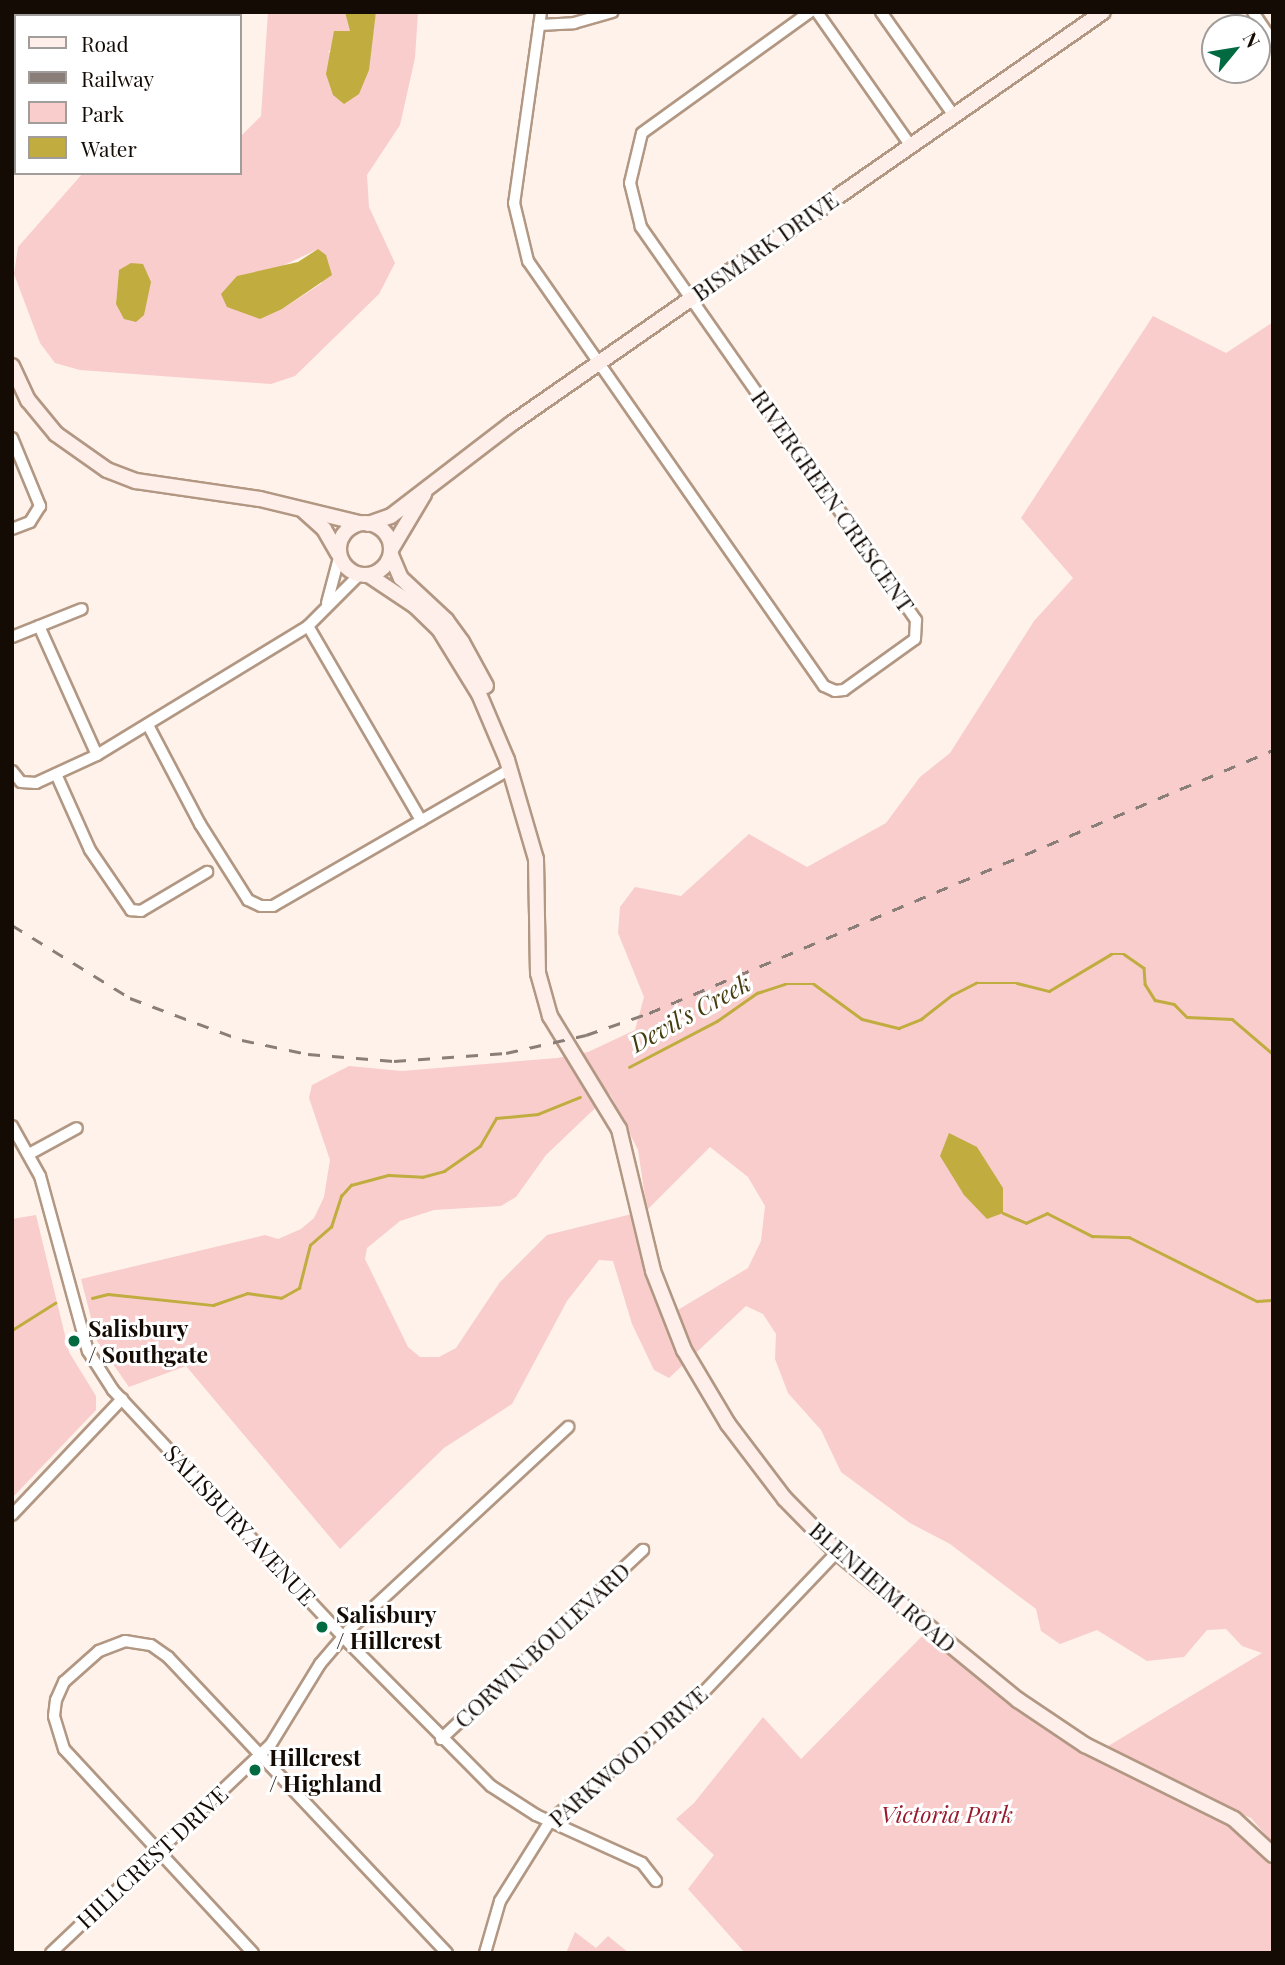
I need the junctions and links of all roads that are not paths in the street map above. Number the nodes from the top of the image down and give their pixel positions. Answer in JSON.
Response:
{"nodes":[{"id":1,"x":541,"y":12,"type":"edge"},
{"id":2,"x":612,"y":12,"type":"edge"},
{"id":3,"x":810,"y":12,"type":"edge"},
{"id":4,"x":817,"y":12,"type":"edge"},
{"id":5,"x":881,"y":12,"type":"edge"},
{"id":6,"x":1103,"y":12,"type":"edge"},
{"id":7,"x":1253,"y":12,"type":"edge"},
{"id":8,"x":539,"y":25,"type":"junction"},
{"id":9,"x":1273,"y":42,"type":"edge"},
{"id":10,"x":954,"y":116,"type":"junction"},
{"id":11,"x":910,"y":145,"type":"junction"},
{"id":12,"x":691,"y":299,"type":"junction"},
{"id":13,"x":597,"y":364,"type":"junction"},
{"id":14,"x":12,"y":366,"type":"edge"},
{"id":15,"x":12,"y":438,"type":"edge"},
{"id":16,"x":430,"y":484,"type":"junction"},
{"id":17,"x":303,"y":510,"type":"junction"},
{"id":18,"x":363,"y":523,"type":"junction"},
{"id":19,"x":12,"y":529,"type":"edge"},
{"id":20,"x":392,"y":551,"type":"junction"},
{"id":21,"x":339,"y":556,"type":"junction"},
{"id":22,"x":364,"y":575,"type":"junction"},
{"id":23,"x":327,"y":603,"type":"junction"},
{"id":24,"x":82,"y":609,"type":"dead end"},
{"id":25,"x":39,"y":626,"type":"junction"},
{"id":26,"x":308,"y":626,"type":"junction"},
{"id":27,"x":12,"y":637,"type":"edge"},
{"id":28,"x":148,"y":724,"type":"junction"},
{"id":29,"x":97,"y":755,"type":"junction"},
{"id":30,"x":509,"y":764,"type":"junction"},
{"id":31,"x":12,"y":771,"type":"edge"},
{"id":32,"x":56,"y":774,"type":"junction"},
{"id":33,"x":421,"y":820,"type":"junction"},
{"id":34,"x":207,"y":872,"type":"dead end"},
{"id":35,"x":12,"y":1126,"type":"edge"},
{"id":36,"x":77,"y":1128,"type":"dead end"},
{"id":37,"x":31,"y":1153,"type":"junction"},
{"id":38,"x":122,"y":1399,"type":"junction"},
{"id":39,"x":568,"y":1427,"type":"dead end"},
{"id":40,"x":12,"y":1515,"type":"edge"},
{"id":41,"x":643,"y":1550,"type":"dead end"},
{"id":42,"x":837,"y":1552,"type":"junction"},
{"id":43,"x":343,"y":1637,"type":"junction"},
{"id":44,"x":441,"y":1739,"type":"junction"},
{"id":45,"x":261,"y":1754,"type":"junction"},
{"id":46,"x":550,"y":1821,"type":"junction"},
{"id":47,"x":157,"y":1851,"type":"junction"},
{"id":48,"x":1273,"y":1855,"type":"edge"},
{"id":49,"x":656,"y":1881,"type":"dead end"},
{"id":50,"x":55,"y":1951,"type":"edge"},
{"id":51,"x":253,"y":1953,"type":"edge"},
{"id":52,"x":447,"y":1953,"type":"edge"},
{"id":53,"x":485,"y":1953,"type":"edge"}],
"edges":[{"from":1,"to":8,"type":"street"},
{"from":2,"to":8,"type":"street"},
{"from":3,"to":12,"type":"street"},
{"from":4,"to":11,"type":"street"},
{"from":5,"to":10,"type":"street"},
{"from":6,"to":10,"type":"main road","name":"BISMARK DRIVE"},
{"from":7,"to":9,"type":"street"},
{"from":8,"to":13,"type":"street"},
{"from":10,"to":11,"type":"main road","name":"BISMARK DRIVE"},
{"from":11,"to":12,"type":"main road","name":"BISMARK DRIVE"},
{"from":12,"to":13,"type":"main road","name":"BISMARK DRIVE"},
{"from":12,"to":13,"type":"street","name":"RIVERGREEN CRESCENT"},
{"from":13,"to":16,"type":"main road","name":"BISMARK DRIVE"},
{"from":14,"to":17,"type":"main road"},
{"from":15,"to":19,"type":"street"},
{"from":16,"to":18,"type":"main road","name":"BISMARK DRIVE"},
{"from":16,"to":20,"type":"main road","name":"BISMARK DRIVE"},
{"from":17,"to":18,"type":"main road"},
{"from":17,"to":21,"type":"main road"},
{"from":18,"to":20,"type":"main road"},
{"from":18,"to":21,"type":"main road"},
{"from":20,"to":22,"type":"main road"},
{"from":20,"to":30,"type":"main road","name":"BLENHEIM ROAD"},
{"from":21,"to":22,"type":"main road"},
{"from":21,"to":23,"type":"street"},
{"from":22,"to":23,"type":"street"},
{"from":22,"to":30,"type":"main road","name":"BLENHEIM ROAD"},
{"from":23,"to":26,"type":"street"},
{"from":24,"to":25,"type":"street"},
{"from":25,"to":27,"type":"street"},
{"from":25,"to":29,"type":"street"},
{"from":26,"to":28,"type":"street"},
{"from":26,"to":33,"type":"street"},
{"from":28,"to":29,"type":"street"},
{"from":28,"to":33,"type":"street"},
{"from":29,"to":32,"type":"street"},
{"from":30,"to":33,"type":"street"},
{"from":30,"to":42,"type":"main road","name":"BLENHEIM ROAD"},
{"from":31,"to":32,"type":"street"},
{"from":32,"to":34,"type":"street"},
{"from":35,"to":37,"type":"street","name":"SALISBURY AVENUE"},
{"from":36,"to":37,"type":"street"},
{"from":37,"to":38,"type":"street","name":"SALISBURY AVENUE"},
{"from":38,"to":40,"type":"street"},
{"from":38,"to":43,"type":"street","name":"SALISBURY AVENUE"},
{"from":39,"to":43,"type":"street","name":"HILLCREST DRIVE"},
{"from":41,"to":44,"type":"street","name":"CORWIN BOULEVARD"},
{"from":42,"to":46,"type":"street","name":"PARKWOOD DRIVE"},
{"from":42,"to":48,"type":"main road","name":"BLENHEIM ROAD"},
{"from":43,"to":44,"type":"street","name":"SALISBURY AVENUE"},
{"from":43,"to":45,"type":"street","name":"HILLCREST DRIVE"},
{"from":44,"to":46,"type":"street","name":"SALISBURY AVENUE"},
{"from":45,"to":47,"type":"street","name":"HILLCREST DRIVE"},
{"from":45,"to":47,"type":"street"},
{"from":45,"to":52,"type":"street"},
{"from":46,"to":49,"type":"street","name":"SALISBURY AVENUE"},
{"from":46,"to":53,"type":"street","name":"PARKWOOD DRIVE"},
{"from":47,"to":50,"type":"street","name":"HILLCREST DRIVE"},
{"from":47,"to":51,"type":"street"}]}
